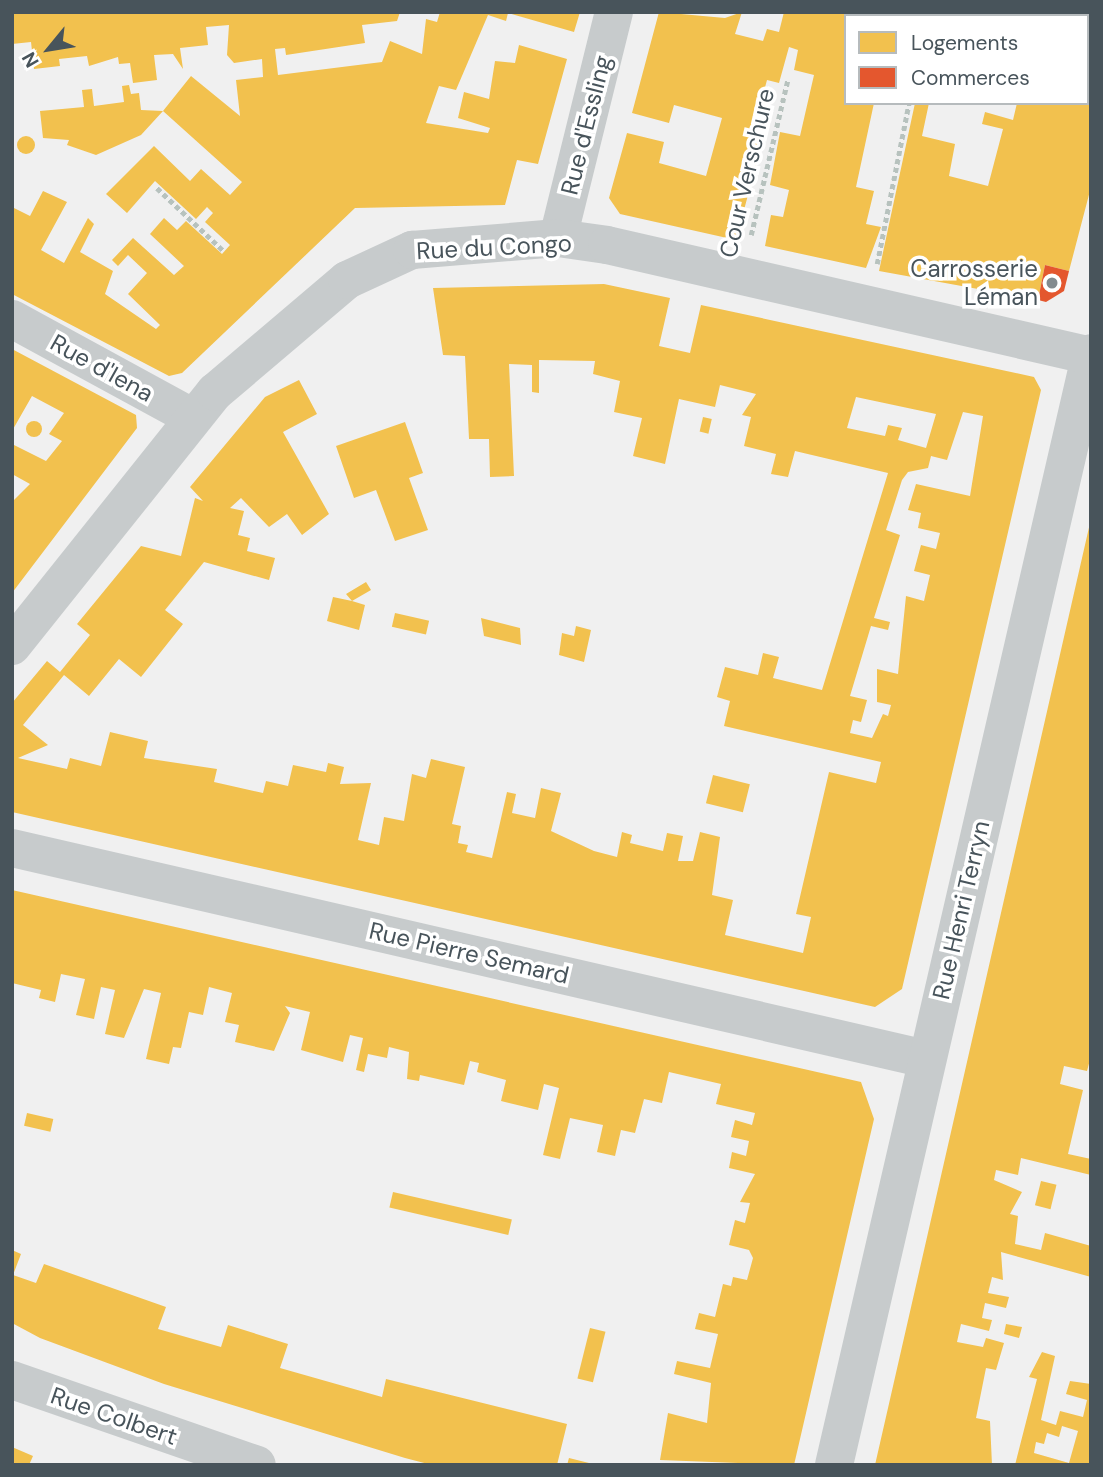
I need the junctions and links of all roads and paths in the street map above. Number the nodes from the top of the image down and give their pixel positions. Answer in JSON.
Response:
{"nodes":[{"id":1,"x":614,"y":12,"type":"edge"},
{"id":2,"x":788,"y":78,"type":"dead end"},
{"id":3,"x":909,"y":105,"type":"edge"},
{"id":4,"x":157,"y":188,"type":"dead end"},
{"id":5,"x":558,"y":238,"type":"junction"},
{"id":6,"x":225,"y":252,"type":"dead end"},
{"id":7,"x":741,"y":276,"type":"junction"},
{"id":8,"x":869,"y":307,"type":"junction"},
{"id":9,"x":12,"y":319,"type":"edge"},
{"id":10,"x":1091,"y":355,"type":"edge"},
{"id":11,"x":192,"y":417,"type":"junction"},
{"id":12,"x":12,"y":646,"type":"edge"},
{"id":13,"x":12,"y":848,"type":"edge"},
{"id":14,"x":926,"y":1059,"type":"junction"},
{"id":15,"x":12,"y":1380,"type":"edge"},
{"id":16,"x":257,"y":1465,"type":"edge"},
{"id":17,"x":834,"y":1465,"type":"edge"}],
"edges":[{"from":1,"to":5,"type":"street","name":"Rue d'Essling"},
{"from":2,"to":7,"type":"path","name":"Cour Verschure"},
{"from":3,"to":8,"type":"path"},
{"from":4,"to":6,"type":"path"},
{"from":5,"to":7,"type":"street","name":"Rue du Congo"},
{"from":5,"to":11,"type":"street","name":"Rue du Congo"},
{"from":7,"to":8,"type":"street","name":"Rue du Congo"},
{"from":8,"to":10,"type":"street","name":"Rue du Congo"},
{"from":9,"to":11,"type":"street","name":"Rue d'Iena"},
{"from":10,"to":14,"type":"street","name":"Rue Henri Terryn"},
{"from":11,"to":12,"type":"street","name":"Rue du Congo"},
{"from":13,"to":14,"type":"street","name":"Rue Pierre Semard"},
{"from":14,"to":17,"type":"street","name":"Rue Henri Terryn"},
{"from":15,"to":16,"type":"street","name":"Rue Colbert"}]}
